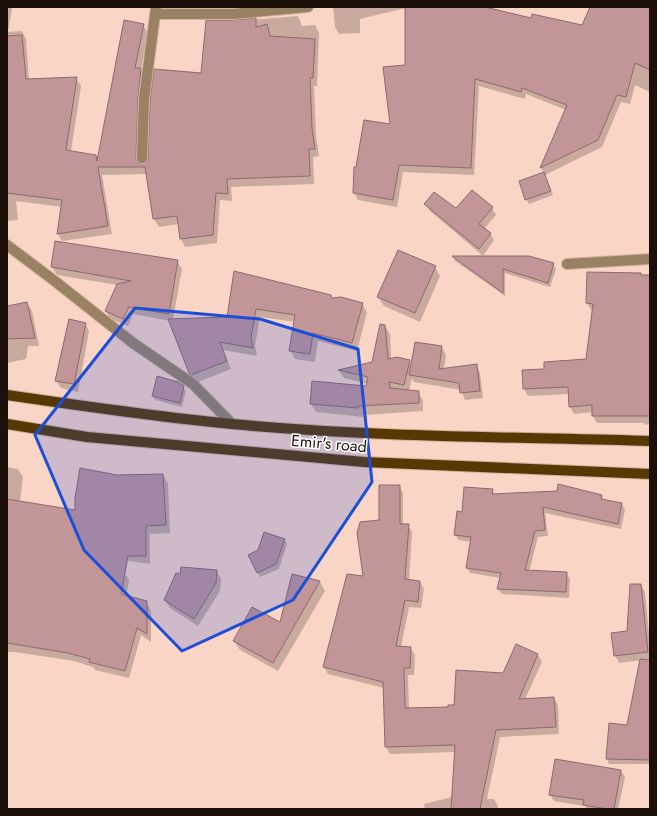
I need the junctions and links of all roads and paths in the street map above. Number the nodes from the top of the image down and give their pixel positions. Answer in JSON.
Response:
{"nodes":[{"id":1,"x":308,"y":7,"type":"edge"},
{"id":2,"x":155,"y":10,"type":"edge"},
{"id":3,"x":142,"y":158,"type":"dead end"},
{"id":4,"x":7,"y":246,"type":"edge"},
{"id":5,"x":650,"y":260,"type":"edge"},
{"id":6,"x":567,"y":264,"type":"dead end"},
{"id":7,"x":7,"y":395,"type":"edge"},
{"id":8,"x":7,"y":424,"type":"edge"},
{"id":9,"x":232,"y":424,"type":"junction"},
{"id":10,"x":650,"y":441,"type":"edge"},
{"id":11,"x":650,"y":474,"type":"edge"}],
"edges":[{"from":1,"to":2,"type":"street"},
{"from":2,"to":3,"type":"street"},
{"from":4,"to":9,"type":"street"},
{"from":5,"to":6,"type":"street"},
{"from":7,"to":9,"type":"main road","name":"Emir's road"},
{"from":8,"to":11,"type":"main road","name":"Emir's road"},
{"from":9,"to":10,"type":"main road","name":"Emir's road"}]}
